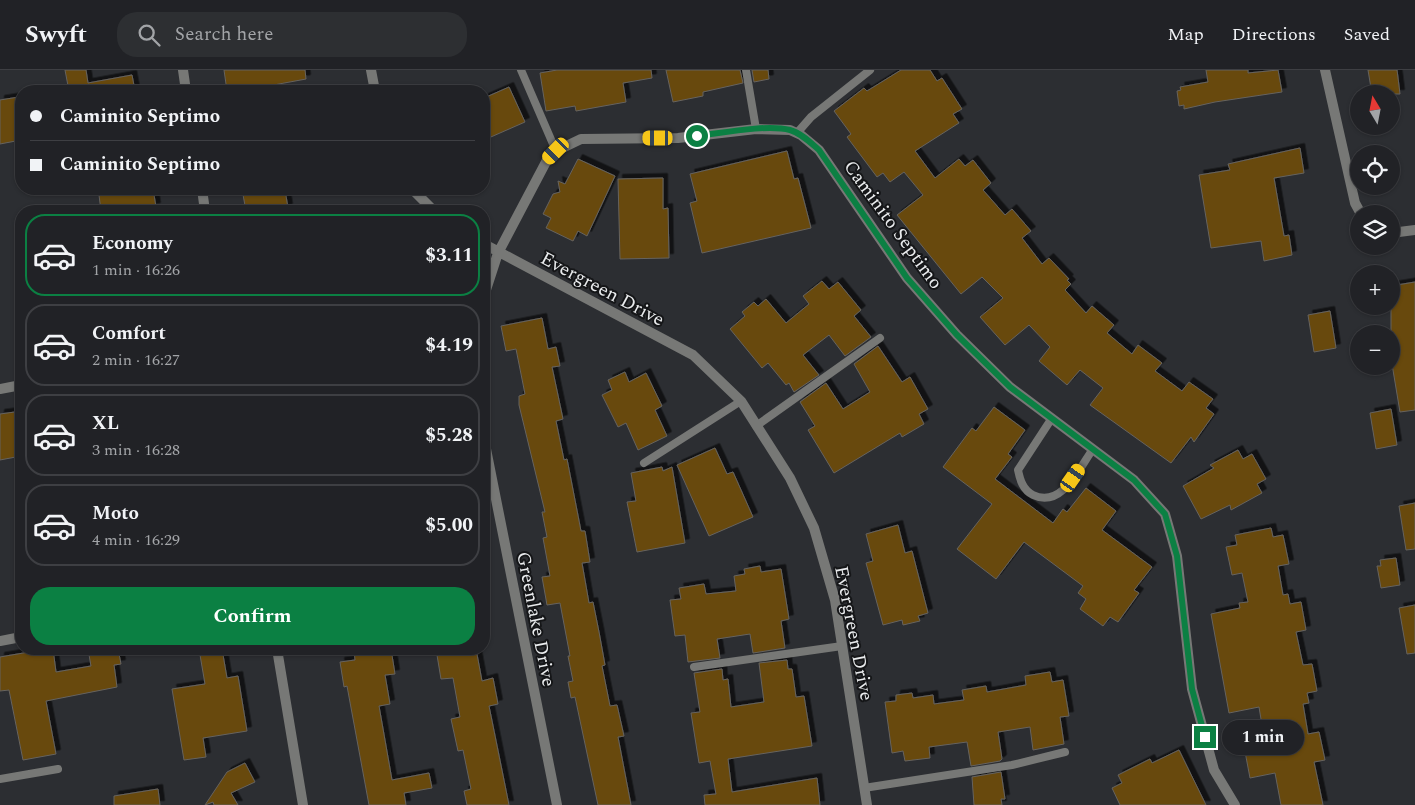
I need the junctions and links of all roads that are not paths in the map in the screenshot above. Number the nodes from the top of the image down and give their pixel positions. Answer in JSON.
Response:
{"nodes":[{"id":1,"x":183,"y":70,"type":"edge"},
{"id":2,"x":371,"y":70,"type":"edge"},
{"id":3,"x":521,"y":70,"type":"edge"},
{"id":4,"x":746,"y":70,"type":"edge"},
{"id":5,"x":870,"y":70,"type":"edge"},
{"id":6,"x":1325,"y":70,"type":"edge"},
{"id":7,"x":185,"y":85,"type":"edge"},
{"id":8,"x":374,"y":85,"type":"edge"},
{"id":9,"x":756,"y":129,"type":"junction"},
{"id":10,"x":797,"y":133,"type":"junction"},
{"id":11,"x":556,"y":151,"type":"junction"},
{"id":12,"x":418,"y":195,"type":"edge"},
{"id":13,"x":428,"y":205,"type":"edge"},
{"id":14,"x":1356,"y":205,"type":"edge"},
{"id":15,"x":1415,"y":230,"type":"edge"},
{"id":16,"x":1400,"y":232,"type":"edge"},
{"id":17,"x":490,"y":247,"type":"edge"},
{"id":18,"x":498,"y":252,"type":"junction"},
{"id":19,"x":490,"y":277,"type":"edge"},
{"id":20,"x":880,"y":338,"type":"dead end"},
{"id":21,"x":15,"y":386,"type":"edge"},
{"id":22,"x":0,"y":389,"type":"edge"},
{"id":23,"x":741,"y":401,"type":"junction"},
{"id":24,"x":1052,"y":418,"type":"junction"},
{"id":25,"x":756,"y":426,"type":"junction"},
{"id":26,"x":1093,"y":449,"type":"junction"},
{"id":27,"x":644,"y":463,"type":"dead end"},
{"id":28,"x":490,"y":469,"type":"edge"},
{"id":29,"x":15,"y":638,"type":"edge"},
{"id":30,"x":0,"y":641,"type":"edge"},
{"id":31,"x":842,"y":646,"type":"junction"},
{"id":32,"x":278,"y":655,"type":"edge"},
{"id":33,"x":694,"y":667,"type":"dead end"},
{"id":34,"x":1065,"y":752,"type":"dead end"},
{"id":35,"x":58,"y":769,"type":"dead end"},
{"id":36,"x":0,"y":780,"type":"edge"},
{"id":37,"x":864,"y":788,"type":"junction"},
{"id":38,"x":303,"y":805,"type":"edge"},
{"id":39,"x":557,"y":805,"type":"edge"},
{"id":40,"x":867,"y":805,"type":"edge"},
{"id":41,"x":1235,"y":805,"type":"edge"}],
"edges":[{"from":1,"to":7,"type":"street"},
{"from":2,"to":8,"type":"street"},
{"from":3,"to":11,"type":"lane"},
{"from":4,"to":9,"type":"lane"},
{"from":5,"to":10,"type":"lane"},
{"from":6,"to":14,"type":"street"},
{"from":9,"to":10,"type":"street","name":"Caminito Septimo"},
{"from":9,"to":11,"type":"street","name":"Caminito Septimo"},
{"from":10,"to":24,"type":"street","name":"Caminito Septimo"},
{"from":11,"to":18,"type":"street","name":"Caminito Septimo"},
{"from":12,"to":13,"type":"street"},
{"from":15,"to":16,"type":"street"},
{"from":17,"to":18,"type":"street","name":"Evergreen Drive"},
{"from":18,"to":19,"type":"street"},
{"from":18,"to":23,"type":"street","name":"Evergreen Drive"},
{"from":20,"to":25,"type":"lane"},
{"from":21,"to":22,"type":"street"},
{"from":23,"to":25,"type":"street","name":"Evergreen Drive"},
{"from":23,"to":27,"type":"lane"},
{"from":24,"to":26,"type":"street","name":"Caminito Septimo"},
{"from":24,"to":26,"type":"lane"},
{"from":25,"to":31,"type":"street","name":"Evergreen Drive"},
{"from":26,"to":41,"type":"street","name":"Caminito Septimo"},
{"from":28,"to":39,"type":"street","name":"Greenlake Drive"},
{"from":29,"to":30,"type":"street"},
{"from":31,"to":33,"type":"lane"},
{"from":31,"to":37,"type":"street","name":"Evergreen Drive"},
{"from":32,"to":38,"type":"street"},
{"from":34,"to":37,"type":"lane"},
{"from":35,"to":36,"type":"lane"},
{"from":37,"to":40,"type":"street","name":"Evergreen Drive"}]}
